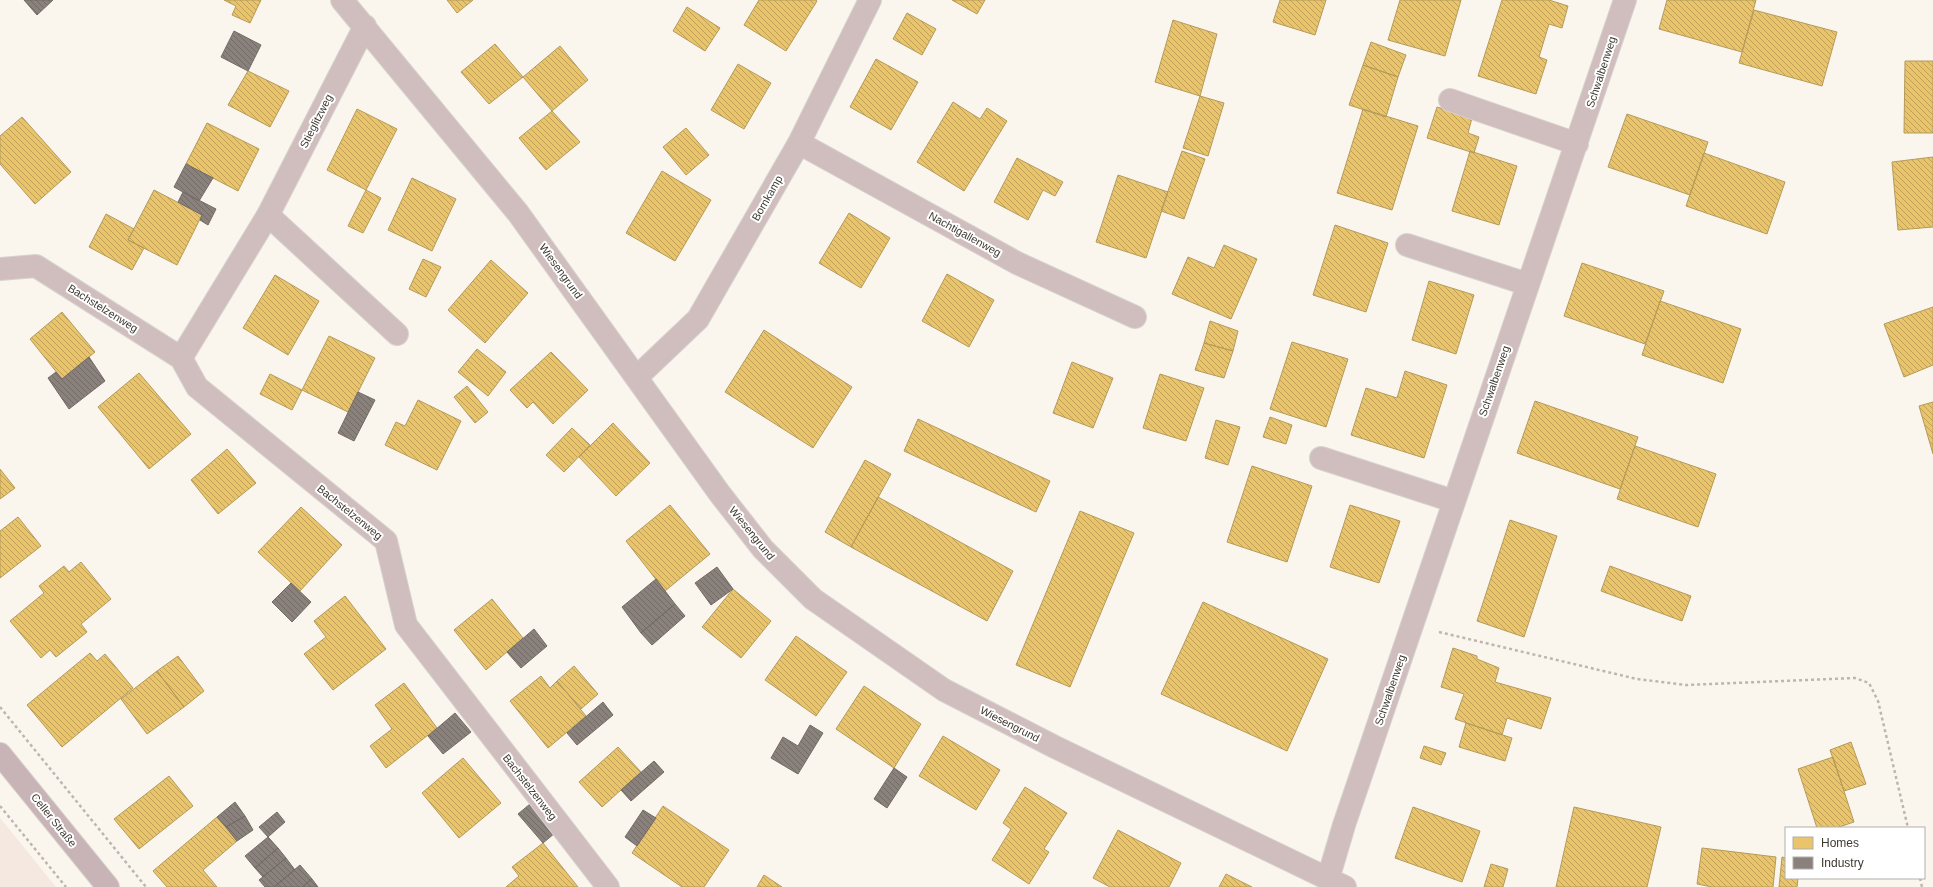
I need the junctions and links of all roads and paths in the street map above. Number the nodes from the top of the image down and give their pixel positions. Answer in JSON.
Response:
{"nodes":[{"id":1,"x":342,"y":0,"type":"edge"},
{"id":2,"x":870,"y":0,"type":"edge"},
{"id":3,"x":1625,"y":0,"type":"edge"},
{"id":4,"x":365,"y":26,"type":"junction"},
{"id":5,"x":1450,"y":100,"type":"dead end"},
{"id":6,"x":799,"y":143,"type":"junction"},
{"id":7,"x":1577,"y":144,"type":"junction"},
{"id":8,"x":268,"y":216,"type":"junction"},
{"id":9,"x":1407,"y":245,"type":"dead end"},
{"id":10,"x":0,"y":269,"type":"edge"},
{"id":11,"x":1527,"y":284,"type":"junction"},
{"id":12,"x":1135,"y":317,"type":"dead end"},
{"id":13,"x":397,"y":334,"type":"dead end"},
{"id":14,"x":181,"y":358,"type":"junction"},
{"id":15,"x":637,"y":377,"type":"junction"},
{"id":16,"x":1321,"y":458,"type":"dead end"},
{"id":17,"x":1453,"y":501,"type":"junction"},
{"id":18,"x":1412,"y":626,"type":"junction"},
{"id":19,"x":0,"y":707,"type":"edge"},
{"id":20,"x":0,"y":754,"type":"edge"},
{"id":21,"x":0,"y":806,"type":"edge"},
{"id":22,"x":1908,"y":827,"type":"edge"},
{"id":23,"x":1336,"y":883,"type":"edge"},
{"id":24,"x":66,"y":887,"type":"edge"},
{"id":25,"x":108,"y":887,"type":"edge"},
{"id":26,"x":146,"y":887,"type":"edge"},
{"id":27,"x":608,"y":887,"type":"edge"}],
"edges":[{"from":1,"to":4,"type":"street","name":"Wiesengrund"},
{"from":2,"to":6,"type":"street","name":"Bornkamp"},
{"from":3,"to":7,"type":"street","name":"Schwalbenweg"},
{"from":4,"to":8,"type":"street","name":"Stieglitzweg"},
{"from":4,"to":15,"type":"street","name":"Wiesengrund"},
{"from":5,"to":7,"type":"street"},
{"from":6,"to":12,"type":"street","name":"Nachtigallenweg"},
{"from":6,"to":15,"type":"street","name":"Bornkamp"},
{"from":7,"to":11,"type":"street","name":"Schwalbenweg"},
{"from":8,"to":13,"type":"street"},
{"from":8,"to":14,"type":"street","name":"Stieglitzweg"},
{"from":9,"to":11,"type":"street"},
{"from":10,"to":14,"type":"street","name":"Bachstelzenweg"},
{"from":11,"to":17,"type":"street","name":"Schwalbenweg"},
{"from":14,"to":27,"type":"street","name":"Bachstelzenweg"},
{"from":15,"to":23,"type":"street","name":"Wiesengrund"},
{"from":16,"to":17,"type":"street"},
{"from":17,"to":18,"type":"street","name":"Schwalbenweg"},
{"from":18,"to":22,"type":"path"},
{"from":18,"to":23,"type":"street","name":"Schwalbenweg"},
{"from":19,"to":26,"type":"path"},
{"from":20,"to":25,"type":"main road","name":"Celler Straße"},
{"from":21,"to":24,"type":"path"}]}
